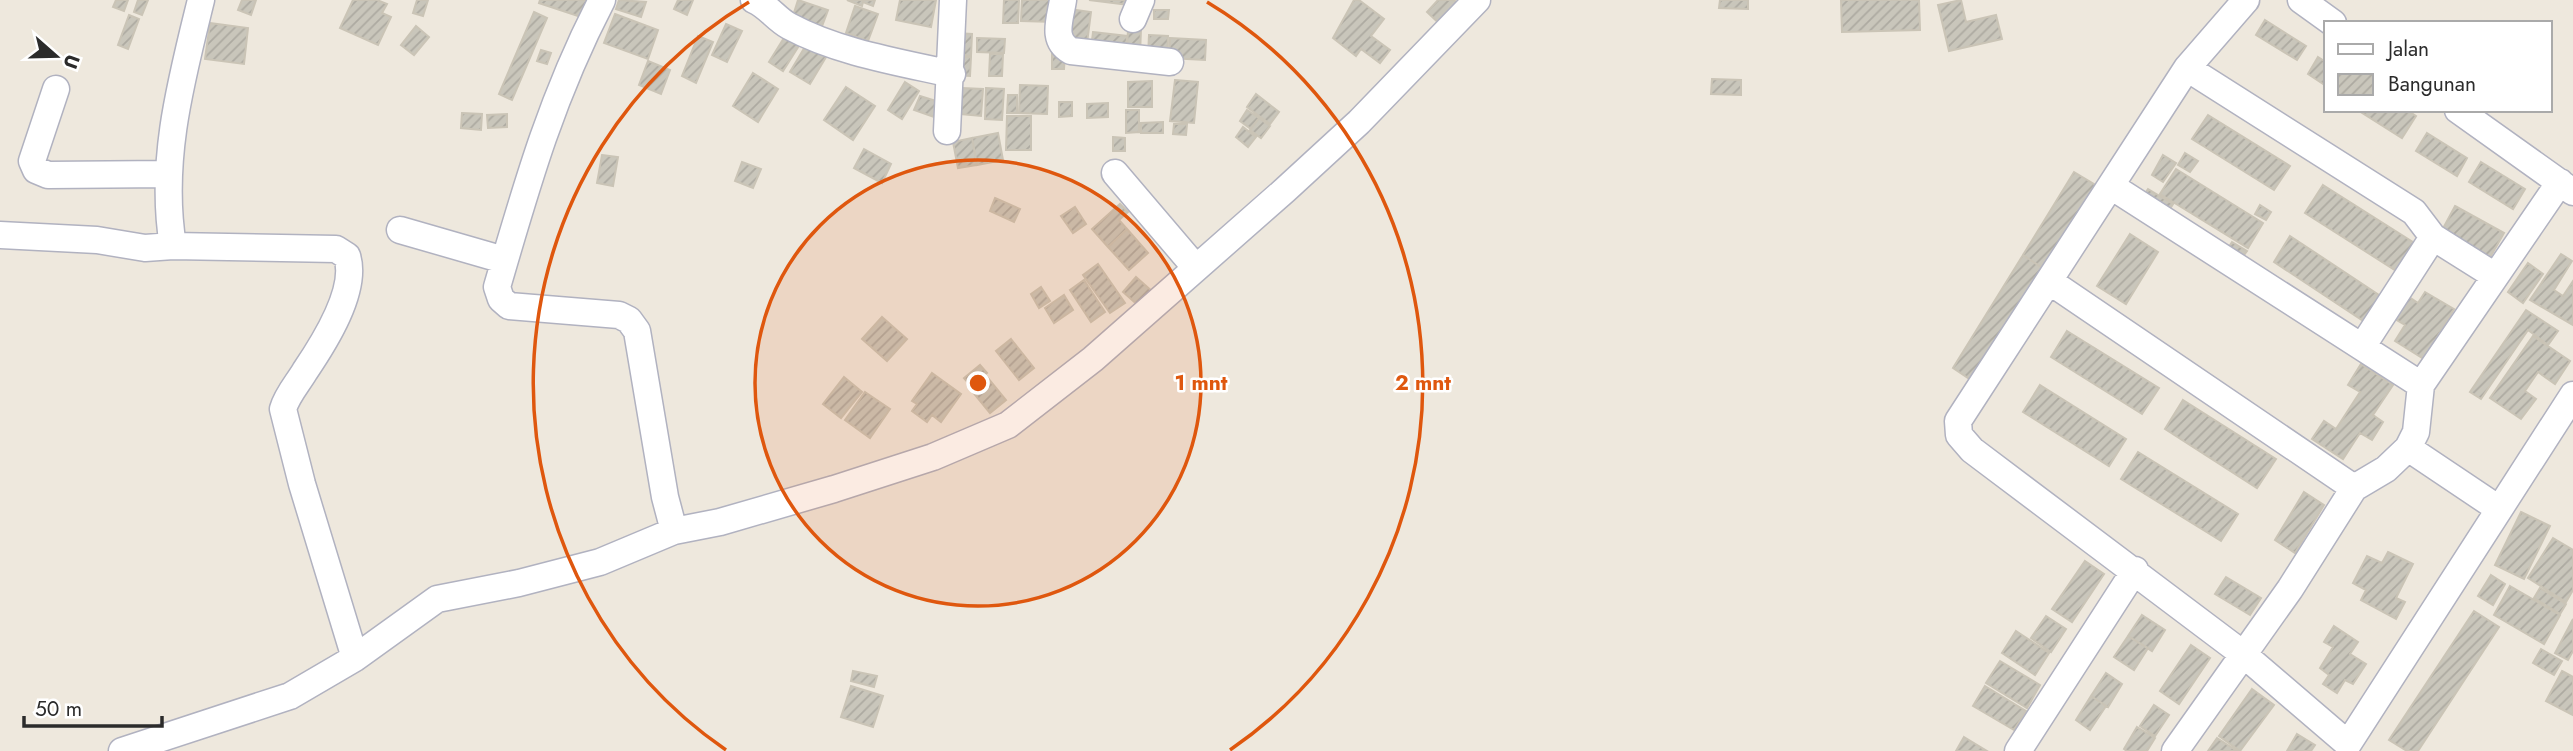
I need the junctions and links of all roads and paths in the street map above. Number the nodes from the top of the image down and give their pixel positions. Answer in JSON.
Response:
{"nodes":[{"id":1,"x":201,"y":0,"type":"edge"},
{"id":2,"x":602,"y":0,"type":"edge"},
{"id":3,"x":754,"y":0,"type":"edge"},
{"id":4,"x":953,"y":0,"type":"edge"},
{"id":5,"x":1063,"y":0,"type":"edge"},
{"id":6,"x":1477,"y":0,"type":"edge"},
{"id":7,"x":2246,"y":0,"type":"edge"},
{"id":8,"x":2301,"y":0,"type":"edge"},
{"id":9,"x":2330,"y":21,"type":"edge"},
{"id":10,"x":1170,"y":62,"type":"dead end"},
{"id":11,"x":2187,"y":68,"type":"junction"},
{"id":12,"x":952,"y":74,"type":"junction"},
{"id":13,"x":56,"y":89,"type":"dead end"},
{"id":14,"x":2462,"y":112,"type":"edge"},
{"id":15,"x":947,"y":131,"type":"dead end"},
{"id":16,"x":1115,"y":173,"type":"dead end"},
{"id":17,"x":168,"y":174,"type":"junction"},
{"id":18,"x":2111,"y":186,"type":"junction"},
{"id":19,"x":2566,"y":187,"type":"edge"},
{"id":20,"x":400,"y":230,"type":"dead end"},
{"id":21,"x":0,"y":235,"type":"edge"},
{"id":22,"x":2433,"y":237,"type":"junction"},
{"id":23,"x":173,"y":246,"type":"junction"},
{"id":24,"x":505,"y":260,"type":"junction"},
{"id":25,"x":1196,"y":268,"type":"junction"},
{"id":26,"x":2495,"y":276,"type":"junction"},
{"id":27,"x":2049,"y":281,"type":"junction"},
{"id":28,"x":2362,"y":347,"type":"junction"},
{"id":29,"x":2421,"y":385,"type":"junction"},
{"id":30,"x":2573,"y":395,"type":"edge"},
{"id":31,"x":2409,"y":448,"type":"junction"},
{"id":32,"x":2354,"y":488,"type":"junction"},
{"id":33,"x":2499,"y":509,"type":"junction"},
{"id":34,"x":674,"y":531,"type":"junction"},
{"id":35,"x":2135,"y":570,"type":"junction"},
{"id":36,"x":2244,"y":654,"type":"junction"},
{"id":37,"x":355,"y":658,"type":"junction"},
{"id":38,"x":2348,"y":749,"type":"edge"},
{"id":39,"x":122,"y":751,"type":"edge"},
{"id":40,"x":2018,"y":751,"type":"edge"},
{"id":41,"x":2175,"y":751,"type":"edge"}],
"edges":[{"from":1,"to":17,"type":"street"},
{"from":2,"to":24,"type":"street"},
{"from":3,"to":12,"type":"street"},
{"from":4,"to":12,"type":"street"},
{"from":5,"to":10,"type":"street"},
{"from":6,"to":25,"type":"street"},
{"from":7,"to":11,"type":"street"},
{"from":8,"to":9,"type":"street"},
{"from":11,"to":18,"type":"street"},
{"from":11,"to":22,"type":"street"},
{"from":12,"to":15,"type":"street"},
{"from":13,"to":17,"type":"street"},
{"from":14,"to":19,"type":"street"},
{"from":16,"to":25,"type":"street"},
{"from":17,"to":23,"type":"street"},
{"from":18,"to":27,"type":"street"},
{"from":18,"to":28,"type":"street"},
{"from":19,"to":26,"type":"street"},
{"from":20,"to":24,"type":"street"},
{"from":21,"to":23,"type":"street"},
{"from":22,"to":26,"type":"street"},
{"from":22,"to":28,"type":"street"},
{"from":23,"to":37,"type":"street"},
{"from":24,"to":34,"type":"street"},
{"from":25,"to":34,"type":"street"},
{"from":26,"to":29,"type":"street"},
{"from":27,"to":32,"type":"street"},
{"from":27,"to":35,"type":"street"},
{"from":28,"to":29,"type":"street"},
{"from":29,"to":31,"type":"street"},
{"from":30,"to":33,"type":"street"},
{"from":31,"to":32,"type":"street"},
{"from":31,"to":33,"type":"street"},
{"from":32,"to":36,"type":"street"},
{"from":33,"to":38,"type":"street"},
{"from":34,"to":37,"type":"street"},
{"from":35,"to":36,"type":"street"},
{"from":35,"to":40,"type":"street"},
{"from":36,"to":38,"type":"street"},
{"from":36,"to":41,"type":"street"},
{"from":37,"to":39,"type":"street"}]}
